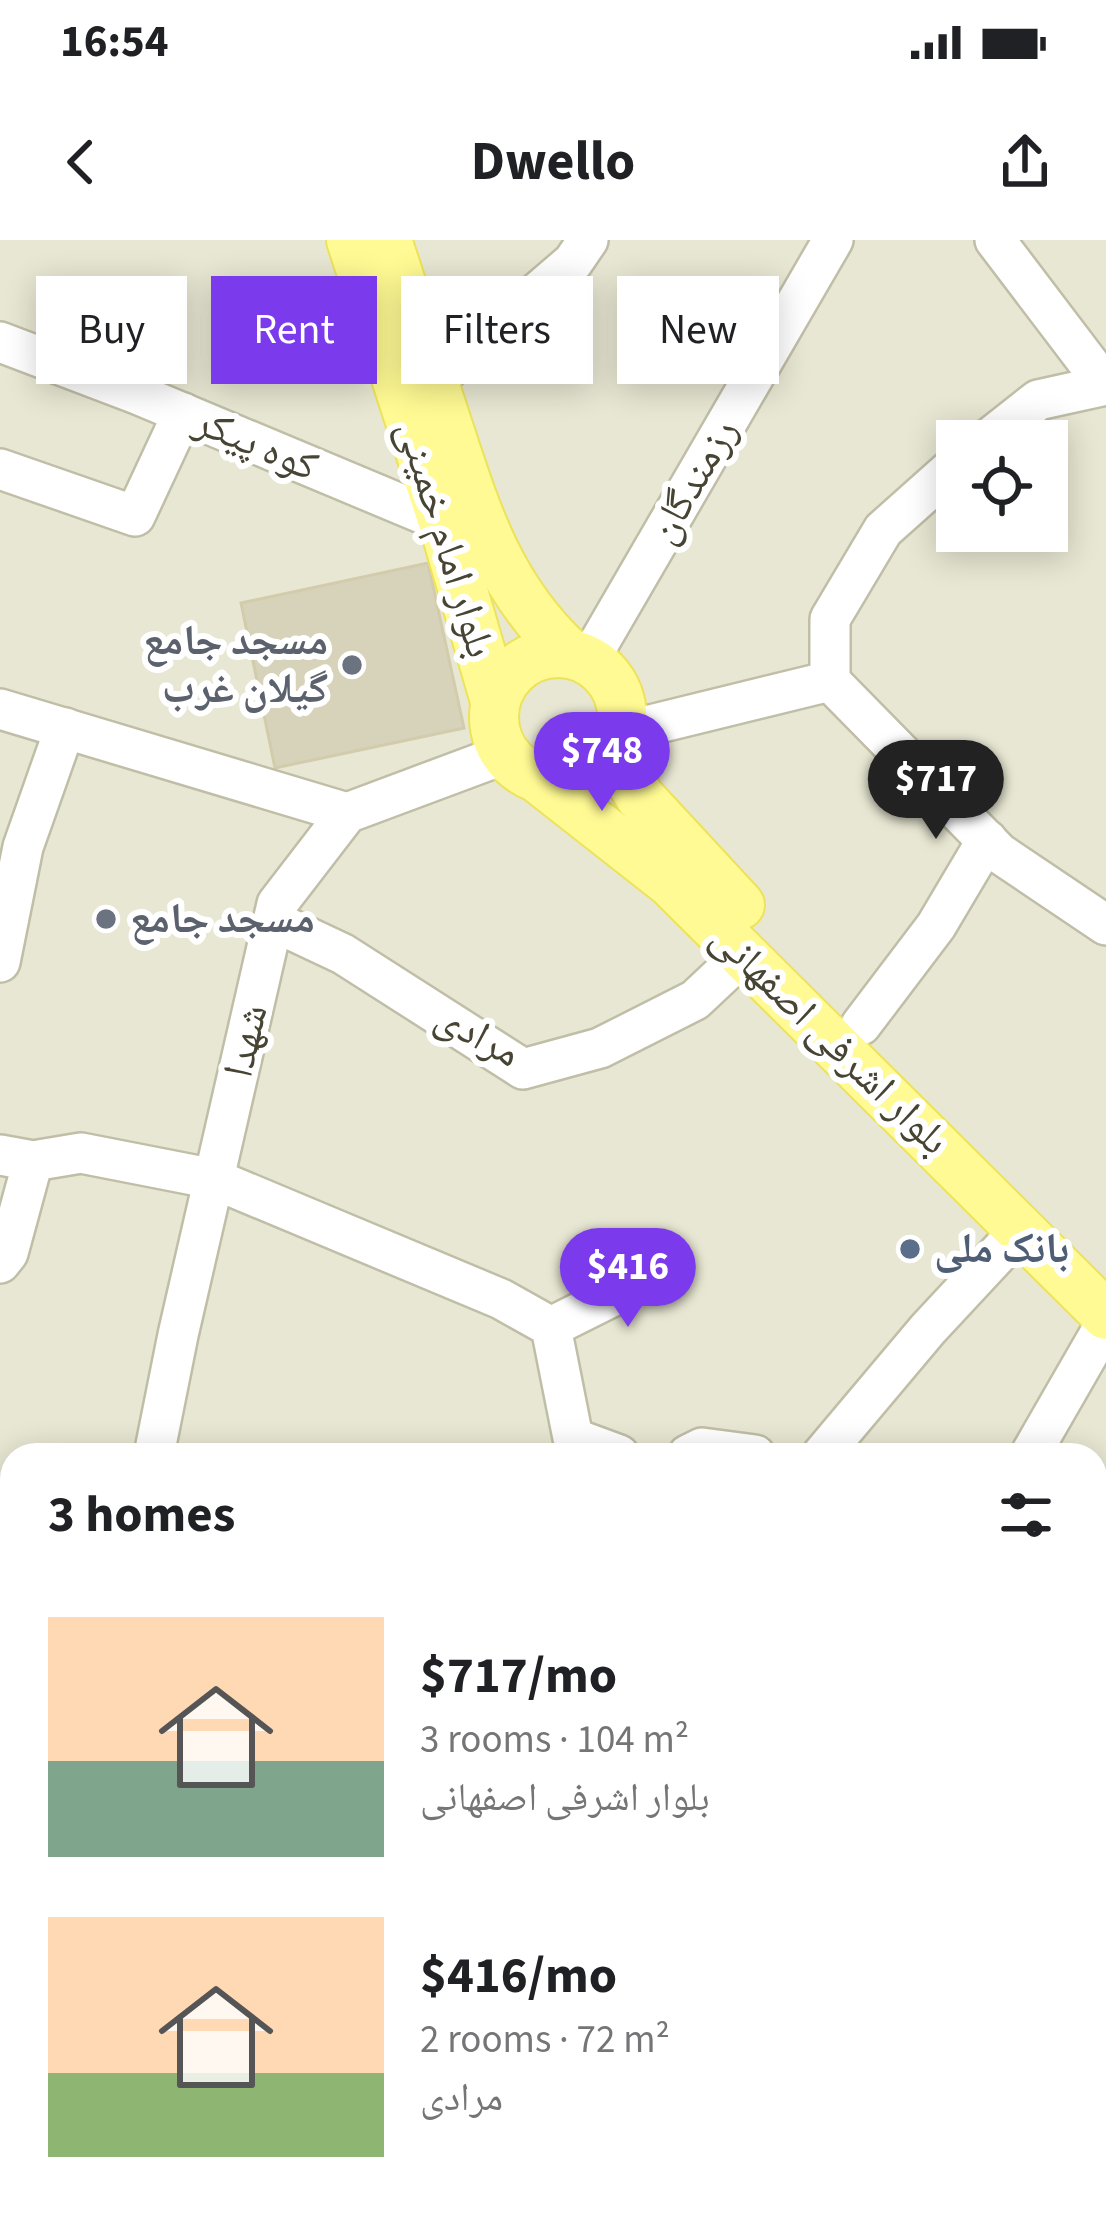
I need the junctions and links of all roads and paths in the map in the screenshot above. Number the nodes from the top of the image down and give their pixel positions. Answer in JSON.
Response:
{"nodes":[{"id":1,"x":351,"y":240,"type":"edge"},
{"id":2,"x":387,"y":240,"type":"edge"},
{"id":3,"x":588,"y":240,"type":"edge"},
{"id":4,"x":833,"y":240,"type":"edge"},
{"id":5,"x":995,"y":240,"type":"edge"},
{"id":6,"x":556,"y":276,"type":"edge"},
{"id":7,"x":401,"y":283,"type":"edge"},
{"id":8,"x":0,"y":343,"type":"edge"},
{"id":9,"x":434,"y":384,"type":"edge"},
{"id":10,"x":1106,"y":385,"type":"edge"},
{"id":11,"x":183,"y":413,"type":"junction"},
{"id":12,"x":1013,"y":420,"type":"edge"},
{"id":13,"x":0,"y":469,"type":"edge"},
{"id":14,"x":936,"y":483,"type":"edge"},
{"id":15,"x":443,"y":522,"type":"junction"},
{"id":16,"x":579,"y":656,"type":"junction"},
{"id":17,"x":830,"y":681,"type":"junction"},
{"id":18,"x":495,"y":701,"type":"junction"},
{"id":19,"x":0,"y":709,"type":"edge"},
{"id":20,"x":65,"y":728,"type":"junction"},
{"id":21,"x":617,"y":742,"type":"junction"},
{"id":22,"x":522,"y":767,"type":"junction"},
{"id":23,"x":347,"y":813,"type":"junction"},
{"id":24,"x":987,"y":840,"type":"junction"},
{"id":25,"x":273,"y":921,"type":"junction"},
{"id":26,"x":1106,"y":926,"type":"edge"},
{"id":27,"x":744,"y":954,"type":"junction"},
{"id":28,"x":0,"y":962,"type":"edge"},
{"id":29,"x":861,"y":1025,"type":"junction"},
{"id":30,"x":16,"y":1158,"type":"edge"},
{"id":31,"x":214,"y":1178,"type":"junction"},
{"id":32,"x":1022,"y":1228,"type":"junction"},
{"id":33,"x":634,"y":1257,"type":"dead end"},
{"id":34,"x":0,"y":1263,"type":"edge"},
{"id":35,"x":1106,"y":1267,"type":"edge"},
{"id":36,"x":1106,"y":1319,"type":"edge"},
{"id":37,"x":550,"y":1328,"type":"junction"},
{"id":38,"x":157,"y":1443,"type":"edge"},
{"id":39,"x":587,"y":1443,"type":"edge"},
{"id":40,"x":832,"y":1443,"type":"edge"},
{"id":41,"x":1037,"y":1443,"type":"edge"}],
"edges":[{"from":1,"to":15,"type":"main road","name":"بلوار امام خمینی"},
{"from":2,"to":7,"type":"main road","name":"بلوار امام خمینی"},
{"from":3,"to":6,"type":"street"},
{"from":4,"to":16,"type":"street","name":"رزمندگان"},
{"from":5,"to":10,"type":"street"},
{"from":8,"to":11,"type":"street","name":"کوه پیکر"},
{"from":9,"to":16,"type":"main road","name":"بلوار امام خمینی"},
{"from":10,"to":12,"type":"street"},
{"from":11,"to":13,"type":"street"},
{"from":11,"to":15,"type":"street","name":"کوه پیکر"},
{"from":14,"to":17,"type":"street"},
{"from":15,"to":18,"type":"main road","name":"بلوار امام خمینی"},
{"from":16,"to":18,"type":"main road"},
{"from":16,"to":21,"type":"main road"},
{"from":17,"to":21,"type":"street"},
{"from":17,"to":24,"type":"street"},
{"from":18,"to":22,"type":"main road"},
{"from":19,"to":20,"type":"street"},
{"from":20,"to":23,"type":"street"},
{"from":20,"to":28,"type":"street"},
{"from":21,"to":22,"type":"main road"},
{"from":21,"to":29,"type":"main road","name":"بلوار اشرفی اصفهانی"},
{"from":22,"to":23,"type":"street"},
{"from":22,"to":27,"type":"main road","name":"بلوار اشرفی اصفهانی"},
{"from":23,"to":25,"type":"street","name":"شهدا"},
{"from":24,"to":26,"type":"street"},
{"from":24,"to":29,"type":"street"},
{"from":25,"to":27,"type":"street","name":"مرادی"},
{"from":25,"to":31,"type":"street","name":"شهدا"},
{"from":27,"to":32,"type":"main road","name":"بلوار اشرفی اصفهانی"},
{"from":29,"to":35,"type":"main road","name":"بلوار اشرفی اصفهانی"},
{"from":30,"to":31,"type":"street"},
{"from":30,"to":34,"type":"street"},
{"from":31,"to":37,"type":"street"},
{"from":31,"to":38,"type":"street","name":"شهدا"},
{"from":32,"to":36,"type":"main road","name":"بلوار اشرفی اصفهانی"},
{"from":32,"to":40,"type":"street"},
{"from":33,"to":37,"type":"street"},
{"from":36,"to":41,"type":"street"},
{"from":37,"to":39,"type":"street"}]}
